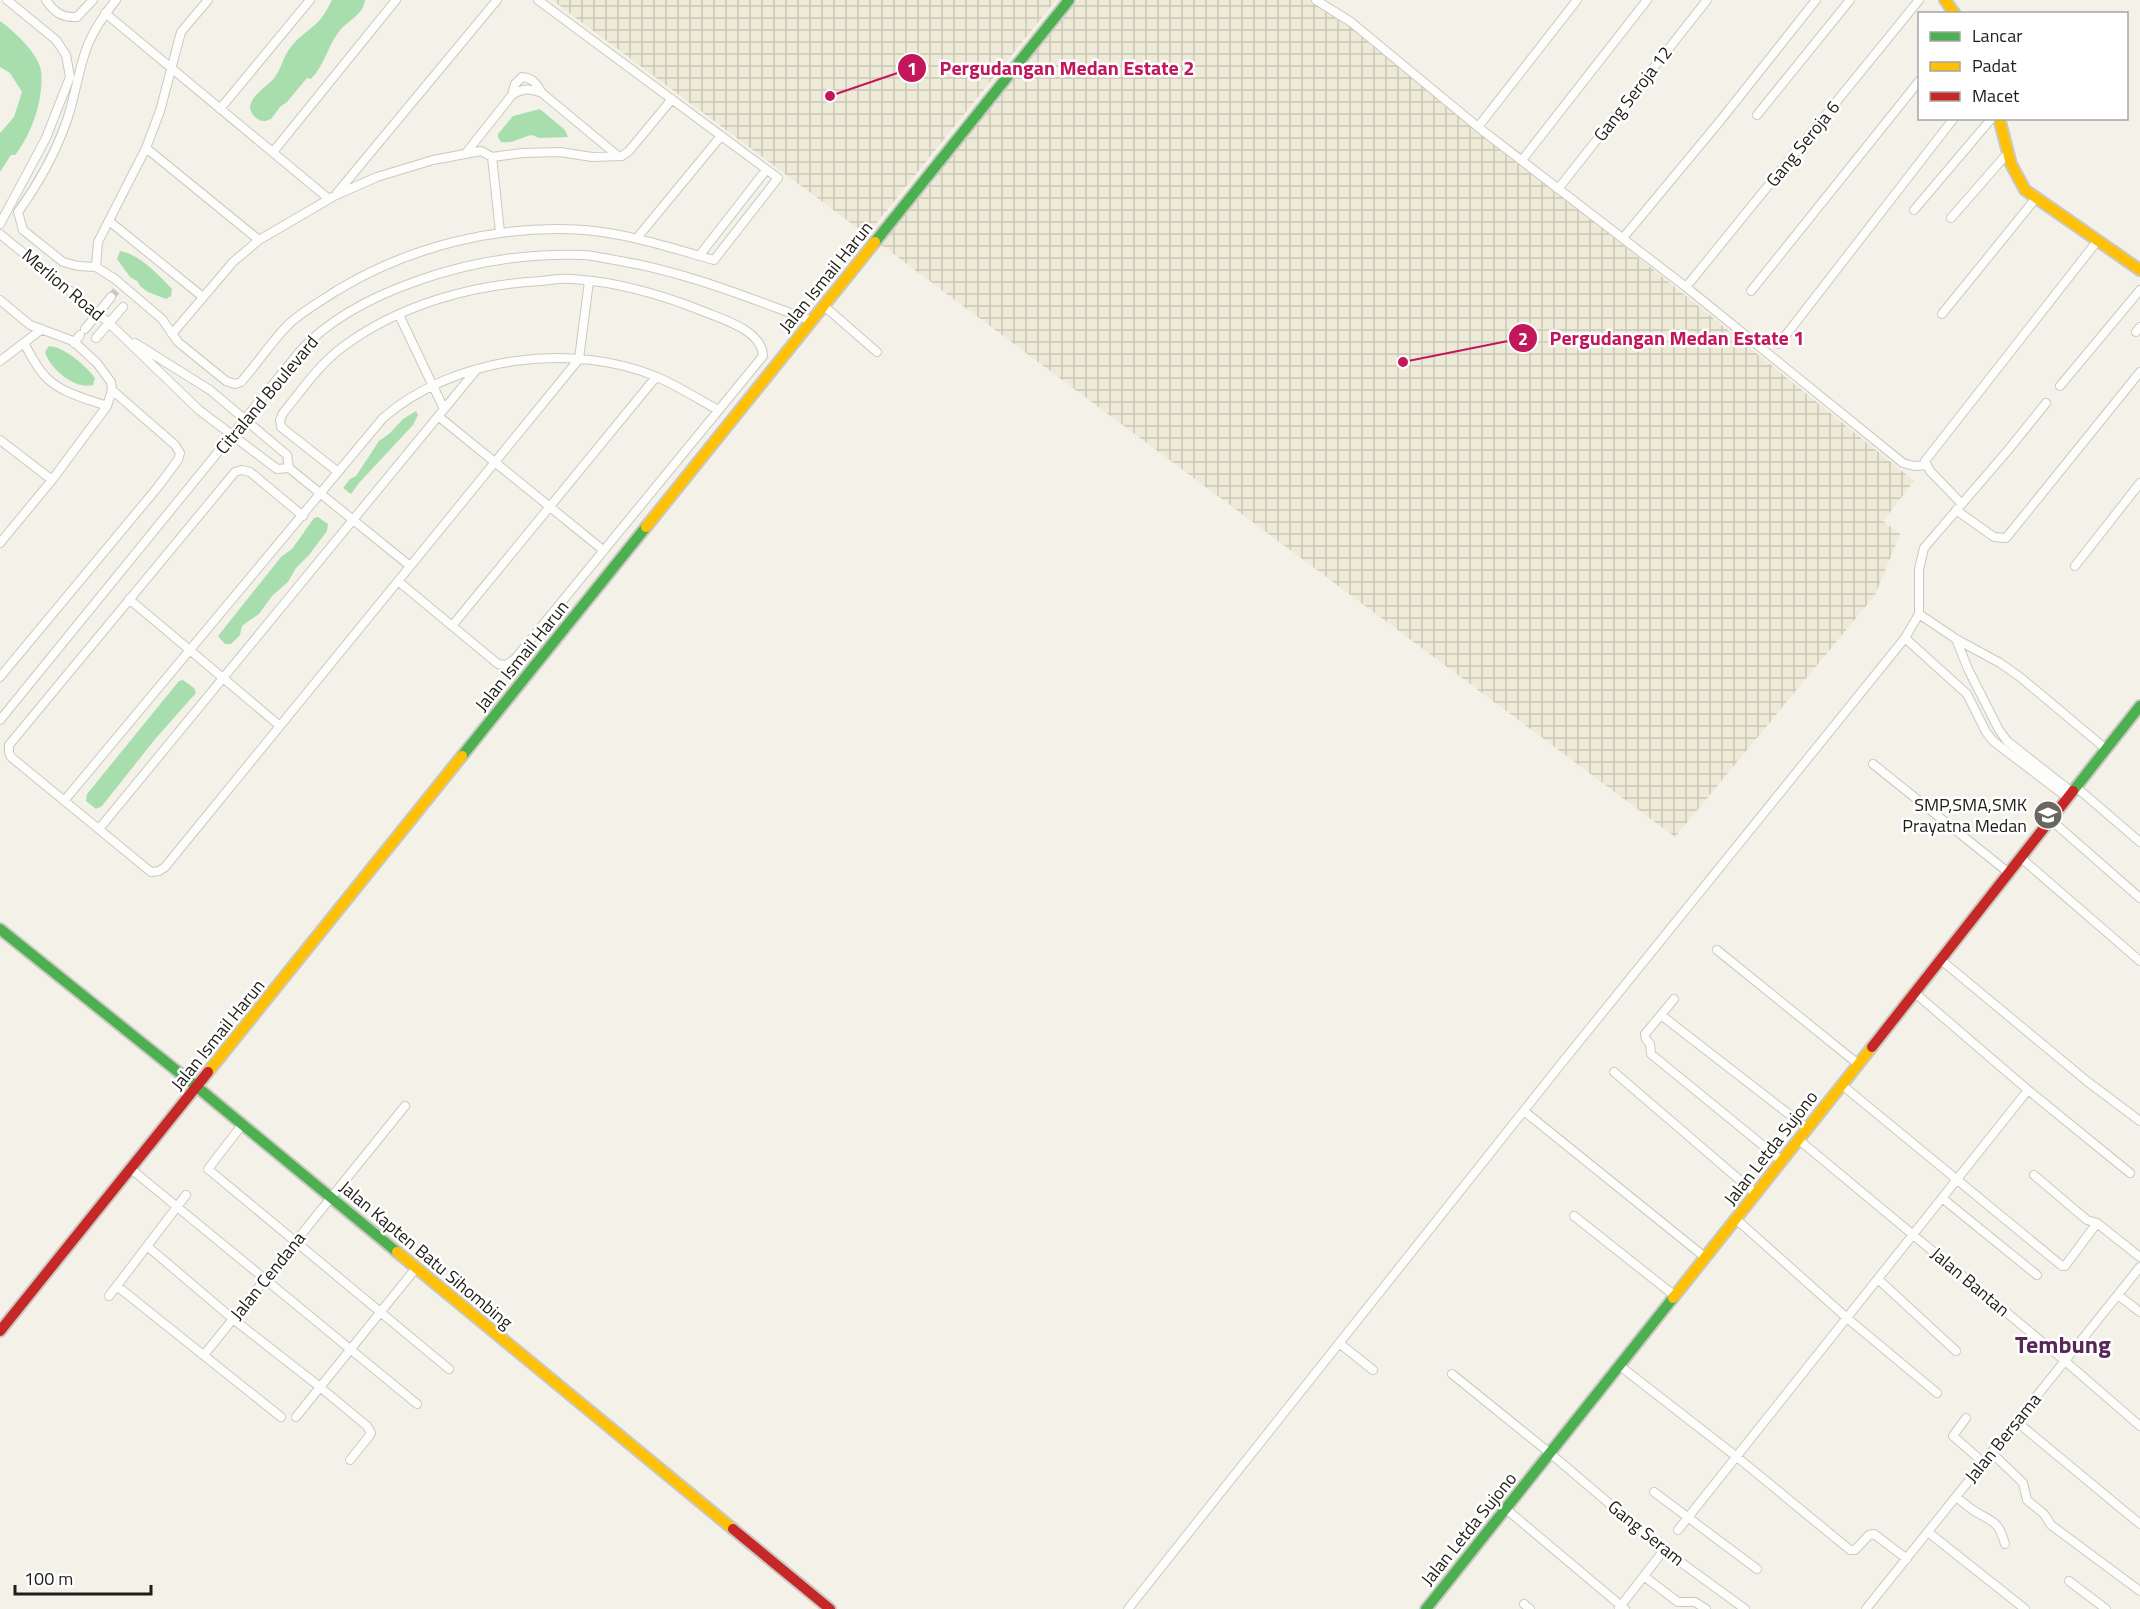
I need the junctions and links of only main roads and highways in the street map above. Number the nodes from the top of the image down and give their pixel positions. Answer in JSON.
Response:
{"nodes":[{"id":1,"x":1069,"y":0,"type":"edge"},
{"id":2,"x":2000,"y":120,"type":"edge"},
{"id":3,"x":2140,"y":270,"type":"edge"},
{"id":4,"x":2140,"y":705,"type":"edge"},
{"id":5,"x":0,"y":929,"type":"edge"},
{"id":6,"x":197,"y":1088,"type":"junction"},
{"id":7,"x":0,"y":1332,"type":"edge"},
{"id":8,"x":830,"y":1609,"type":"edge"},
{"id":9,"x":1426,"y":1609,"type":"edge"}],
"edges":[{"from":1,"to":6,"type":"main road","name":"Jalan Ismail Harun"},
{"from":2,"to":3,"type":"main road"},
{"from":4,"to":9,"type":"main road","name":"Jalan Letda Sujono"},
{"from":5,"to":6,"type":"main road","name":"Jalan Kapten Batu Sihombing"},
{"from":6,"to":7,"type":"main road","name":"Jalan Ismail Harun"},
{"from":6,"to":8,"type":"main road","name":"Jalan Kapten Batu Sihombing"}]}
